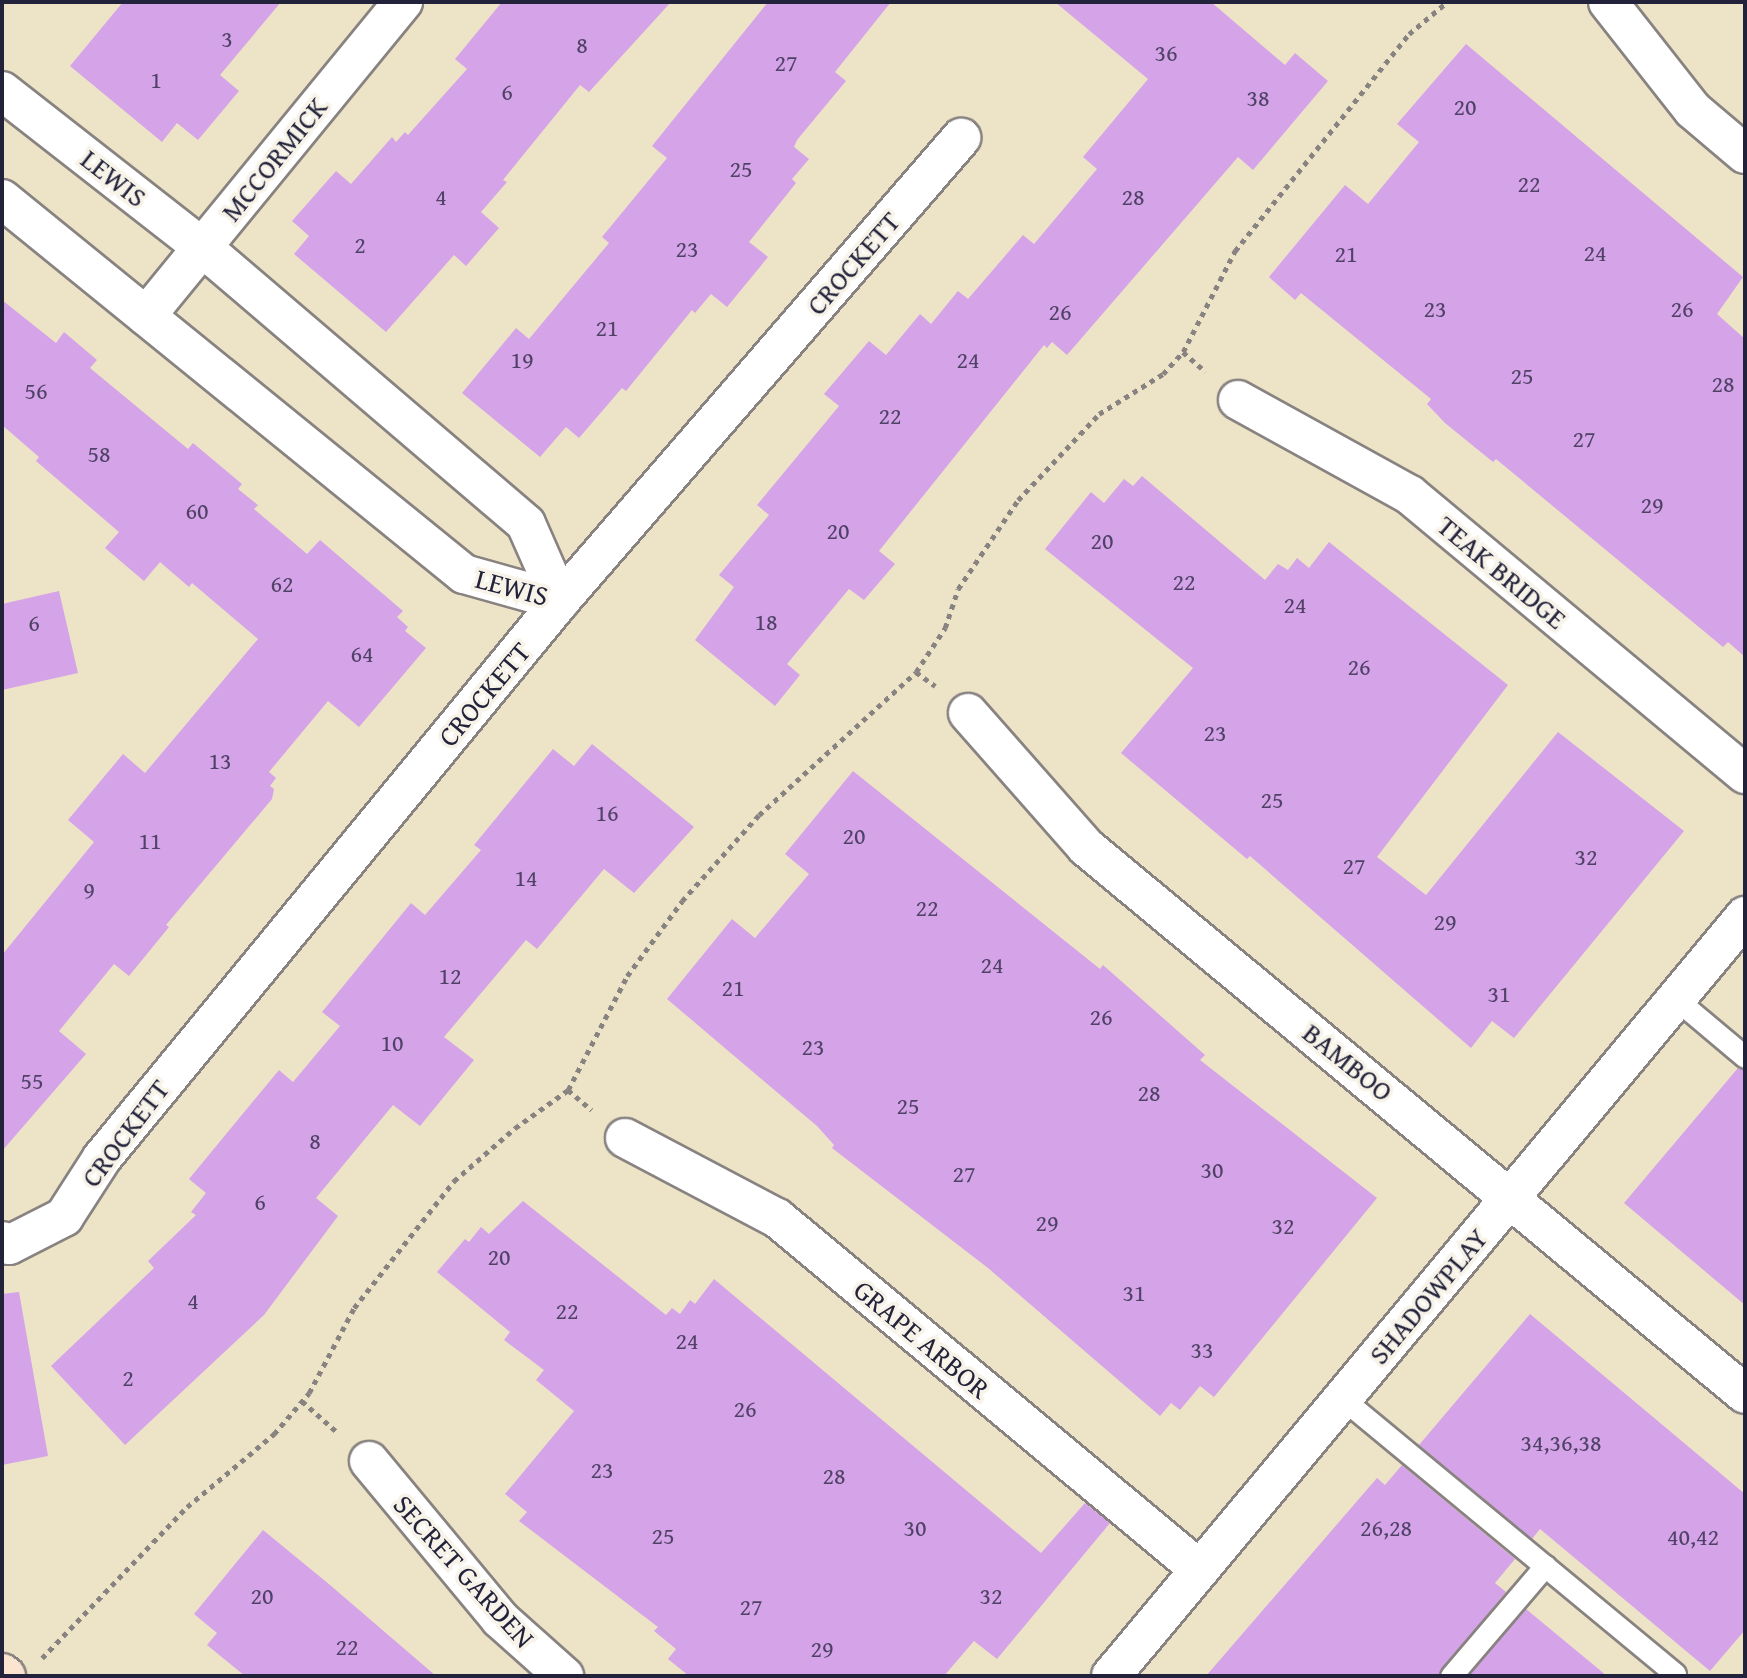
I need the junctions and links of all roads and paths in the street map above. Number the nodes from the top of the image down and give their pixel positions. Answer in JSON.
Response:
{"nodes":[{"id":1,"x":403,"y":2,"type":"edge"},
{"id":2,"x":1447,"y":2,"type":"edge"},
{"id":3,"x":1608,"y":2,"type":"edge"},
{"id":4,"x":2,"y":91,"type":"edge"},
{"id":5,"x":961,"y":138,"type":"dead end"},
{"id":6,"x":1745,"y":154,"type":"edge"},
{"id":7,"x":2,"y":199,"type":"edge"},
{"id":8,"x":202,"y":247,"type":"junction"},
{"id":9,"x":146,"y":316,"type":"junction"},
{"id":10,"x":1183,"y":352,"type":"junction"},
{"id":11,"x":1191,"y":358,"type":"dead end"},
{"id":12,"x":1238,"y":400,"type":"dead end"},
{"id":13,"x":560,"y":601,"type":"junction"},
{"id":14,"x":916,"y":671,"type":"junction"},
{"id":15,"x":926,"y":679,"type":"dead end"},
{"id":16,"x":968,"y":713,"type":"dead end"},
{"id":17,"x":1745,"y":774,"type":"edge"},
{"id":18,"x":1745,"y":916,"type":"edge"},
{"id":19,"x":1676,"y":999,"type":"junction"},
{"id":20,"x":1745,"y":1057,"type":"edge"},
{"id":21,"x":568,"y":1090,"type":"junction"},
{"id":22,"x":578,"y":1098,"type":"dead end"},
{"id":23,"x":625,"y":1138,"type":"dead end"},
{"id":24,"x":1511,"y":1197,"type":"junction"},
{"id":25,"x":6,"y":1243,"type":"edge"},
{"id":26,"x":1745,"y":1394,"type":"edge"},
{"id":27,"x":1343,"y":1399,"type":"junction"},
{"id":28,"x":302,"y":1401,"type":"junction"},
{"id":29,"x":315,"y":1412,"type":"dead end"},
{"id":30,"x":369,"y":1461,"type":"dead end"},
{"id":31,"x":1545,"y":1566,"type":"junction"},
{"id":32,"x":1200,"y":1570,"type":"junction"},
{"id":33,"x":14,"y":1672,"type":"edge"},
{"id":34,"x":1675,"y":1674,"type":"dead end"},
{"id":35,"x":564,"y":1676,"type":"edge"},
{"id":36,"x":1111,"y":1676,"type":"edge"},
{"id":37,"x":1451,"y":1676,"type":"edge"}],
"edges":[{"from":1,"to":8,"type":"street","name":"MCCORMICK"},
{"from":2,"to":10,"type":"path"},
{"from":3,"to":6,"type":"street"},
{"from":4,"to":8,"type":"street","name":"LEWIS"},
{"from":5,"to":13,"type":"street","name":"CROCKETT"},
{"from":7,"to":9,"type":"street","name":"LEWIS"},
{"from":8,"to":9,"type":"street","name":"MCCORMICK"},
{"from":8,"to":13,"type":"street","name":"LEWIS"},
{"from":9,"to":13,"type":"street","name":"LEWIS"},
{"from":10,"to":11,"type":"path"},
{"from":10,"to":14,"type":"path"},
{"from":12,"to":17,"type":"street","name":"TEAK BRIDGE"},
{"from":13,"to":25,"type":"street","name":"CROCKETT"},
{"from":14,"to":15,"type":"path"},
{"from":14,"to":21,"type":"path"},
{"from":16,"to":24,"type":"street","name":"BAMBOO"},
{"from":18,"to":19,"type":"street","name":"SHADOWPLAY"},
{"from":19,"to":20,"type":"lane"},
{"from":19,"to":24,"type":"street","name":"SHADOWPLAY"},
{"from":21,"to":22,"type":"path"},
{"from":21,"to":28,"type":"path"},
{"from":23,"to":32,"type":"street","name":"GRAPE ARBOR"},
{"from":24,"to":26,"type":"street","name":"BAMBOO"},
{"from":24,"to":27,"type":"street","name":"SHADOWPLAY"},
{"from":27,"to":31,"type":"lane"},
{"from":27,"to":32,"type":"street","name":"SHADOWPLAY"},
{"from":28,"to":29,"type":"path"},
{"from":28,"to":33,"type":"path"},
{"from":30,"to":35,"type":"street","name":"SECRET GARDEN"},
{"from":31,"to":34,"type":"lane"},
{"from":31,"to":37,"type":"lane"},
{"from":32,"to":36,"type":"street","name":"SHADOWPLAY"}]}
